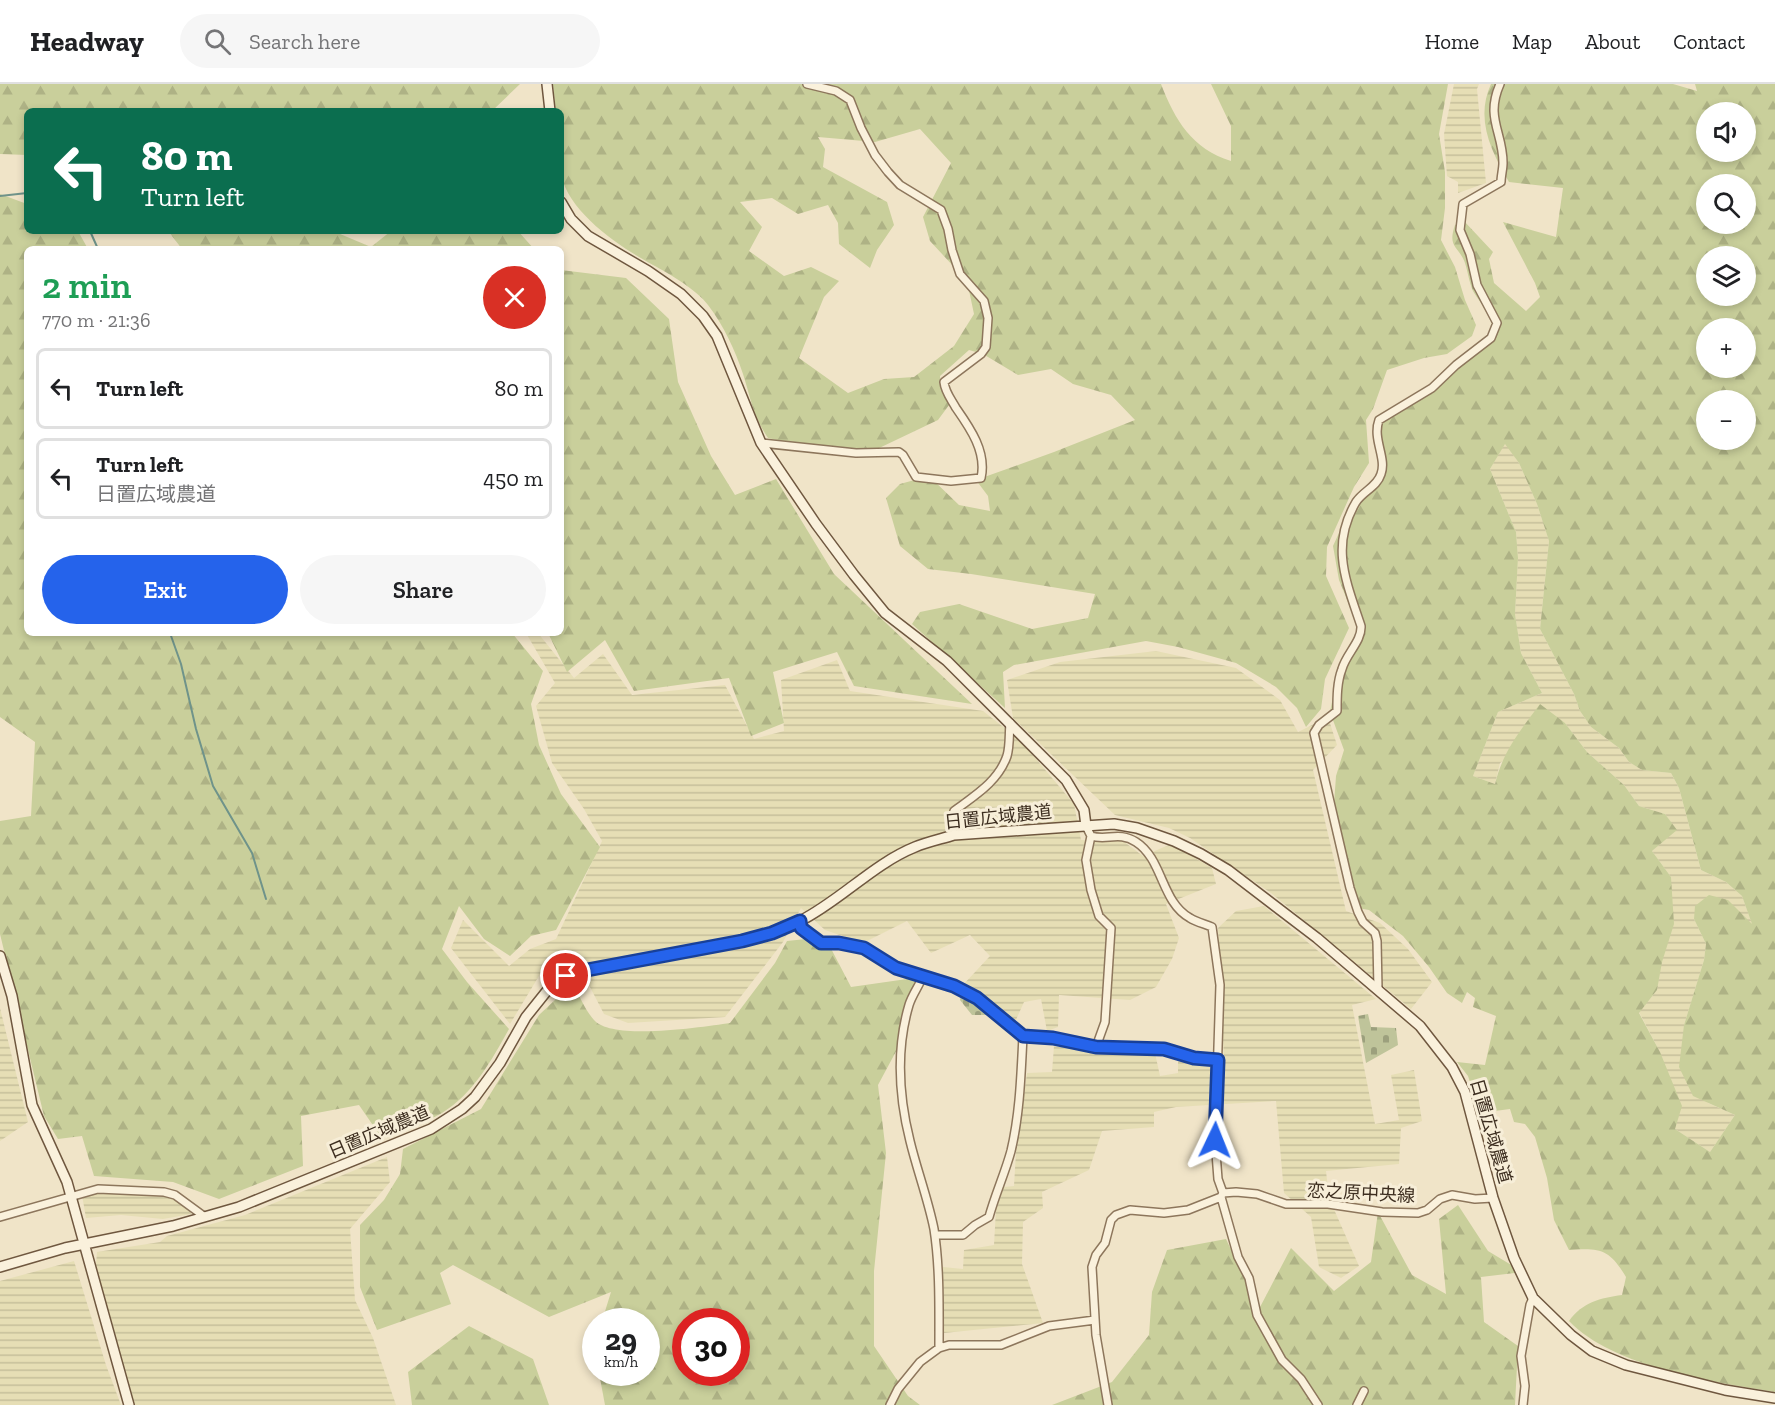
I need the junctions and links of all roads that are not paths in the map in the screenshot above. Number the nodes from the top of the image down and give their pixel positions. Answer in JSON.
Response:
{"nodes":[{"id":1,"x":547,"y":84,"type":"edge"},
{"id":2,"x":807,"y":84,"type":"edge"},
{"id":3,"x":1500,"y":84,"type":"edge"},
{"id":4,"x":550,"y":108,"type":"edge"},
{"id":5,"x":564,"y":207,"type":"edge"},
{"id":6,"x":761,"y":443,"type":"junction"},
{"id":7,"x":1010,"y":722,"type":"junction"},
{"id":8,"x":1086,"y":826,"type":"junction"},
{"id":9,"x":954,"y":835,"type":"junction"},
{"id":10,"x":1091,"y":836,"type":"junction"},
{"id":11,"x":800,"y":921,"type":"junction"},
{"id":12,"x":0,"y":956,"type":"edge"},
{"id":13,"x":923,"y":976,"type":"junction"},
{"id":14,"x":1378,"y":989,"type":"junction"},
{"id":15,"x":1023,"y":1036,"type":"junction"},
{"id":16,"x":1096,"y":1047,"type":"junction"},
{"id":17,"x":1218,"y":1060,"type":"junction"},
{"id":18,"x":1222,"y":1195,"type":"junction"},
{"id":19,"x":71,"y":1196,"type":"junction"},
{"id":20,"x":1493,"y":1198,"type":"junction"},
{"id":21,"x":0,"y":1217,"type":"edge"},
{"id":22,"x":206,"y":1217,"type":"junction"},
{"id":23,"x":934,"y":1235,"type":"junction"},
{"id":24,"x":84,"y":1244,"type":"junction"},
{"id":25,"x":0,"y":1267,"type":"edge"},
{"id":26,"x":1533,"y":1298,"type":"junction"},
{"id":27,"x":1095,"y":1320,"type":"junction"},
{"id":28,"x":939,"y":1348,"type":"junction"},
{"id":29,"x":1364,"y":1391,"type":"dead end"},
{"id":30,"x":1775,"y":1398,"type":"edge"},
{"id":31,"x":129,"y":1405,"type":"edge"},
{"id":32,"x":890,"y":1405,"type":"edge"},
{"id":33,"x":1108,"y":1405,"type":"edge"},
{"id":34,"x":1318,"y":1405,"type":"edge"},
{"id":35,"x":1357,"y":1405,"type":"edge"},
{"id":36,"x":1523,"y":1405,"type":"edge"}],
"edges":[{"from":1,"to":4,"type":"street"},
{"from":2,"to":6,"type":"street"},
{"from":3,"to":14,"type":"street"},
{"from":5,"to":6,"type":"street"},
{"from":6,"to":7,"type":"street"},
{"from":7,"to":8,"type":"street"},
{"from":7,"to":9,"type":"street"},
{"from":8,"to":9,"type":"street","name":"日置広域農道"},
{"from":8,"to":10,"type":"street"},
{"from":8,"to":14,"type":"street","name":"日置広域農道"},
{"from":9,"to":11,"type":"street","name":"日置広域農道"},
{"from":10,"to":16,"type":"street"},
{"from":10,"to":17,"type":"street"},
{"from":11,"to":13,"type":"street"},
{"from":11,"to":22,"type":"street","name":"日置広域農道"},
{"from":12,"to":19,"type":"street"},
{"from":13,"to":15,"type":"street"},
{"from":13,"to":23,"type":"street"},
{"from":14,"to":20,"type":"street","name":"日置広域農道"},
{"from":15,"to":16,"type":"street"},
{"from":15,"to":23,"type":"street"},
{"from":16,"to":17,"type":"street"},
{"from":17,"to":18,"type":"street"},
{"from":18,"to":20,"type":"street","name":"恋之原中央線"},
{"from":18,"to":27,"type":"street"},
{"from":18,"to":34,"type":"street"},
{"from":19,"to":21,"type":"street"},
{"from":19,"to":22,"type":"street"},
{"from":19,"to":24,"type":"street"},
{"from":20,"to":26,"type":"street","name":"日置広域農道"},
{"from":22,"to":24,"type":"street","name":"日置広域農道"},
{"from":23,"to":28,"type":"street"},
{"from":24,"to":25,"type":"street","name":"日置広域農道"},
{"from":24,"to":31,"type":"street"},
{"from":26,"to":30,"type":"street","name":"日置広域農道"},
{"from":26,"to":36,"type":"street"},
{"from":27,"to":28,"type":"street"},
{"from":27,"to":33,"type":"street"},
{"from":28,"to":32,"type":"street"},
{"from":29,"to":35,"type":"street"}]}
